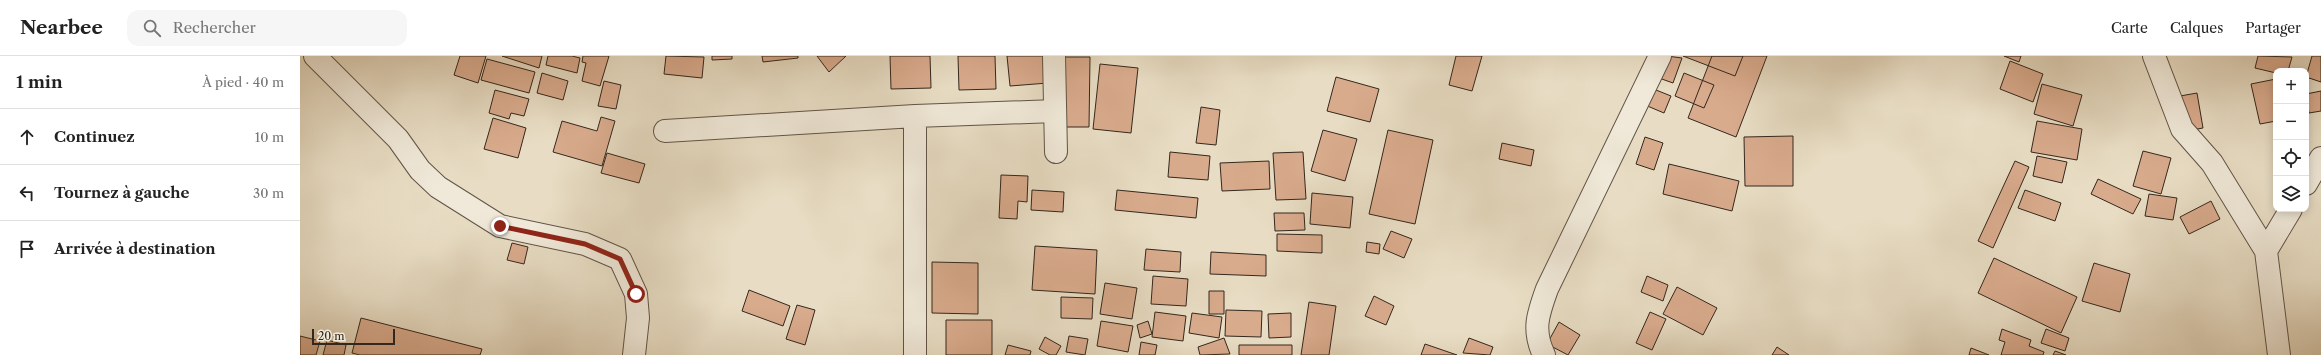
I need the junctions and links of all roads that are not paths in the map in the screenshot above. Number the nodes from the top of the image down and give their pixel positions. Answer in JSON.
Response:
{"nodes":[{"id":1,"x":315,"y":56,"type":"edge"},
{"id":2,"x":1054,"y":56,"type":"edge"},
{"id":3,"x":1660,"y":56,"type":"edge"},
{"id":4,"x":2154,"y":56,"type":"edge"},
{"id":5,"x":1055,"y":111,"type":"junction"},
{"id":6,"x":915,"y":116,"type":"junction"},
{"id":7,"x":665,"y":131,"type":"dead end"},
{"id":8,"x":1056,"y":152,"type":"dead end"},
{"id":9,"x":2321,"y":158,"type":"edge"},
{"id":10,"x":2309,"y":179,"type":"edge"},
{"id":11,"x":2289,"y":212,"type":"edge"},
{"id":12,"x":2266,"y":251,"type":"junction"},
{"id":13,"x":634,"y":355,"type":"edge"},
{"id":14,"x":915,"y":355,"type":"edge"},
{"id":15,"x":1544,"y":355,"type":"edge"},
{"id":16,"x":2279,"y":355,"type":"edge"}],
"edges":[{"from":1,"to":13,"type":"street"},
{"from":2,"to":5,"type":"street"},
{"from":3,"to":15,"type":"street"},
{"from":4,"to":12,"type":"street"},
{"from":5,"to":6,"type":"street"},
{"from":5,"to":8,"type":"street"},
{"from":6,"to":7,"type":"street"},
{"from":6,"to":14,"type":"street"},
{"from":9,"to":10,"type":"street"},
{"from":11,"to":12,"type":"street"},
{"from":12,"to":16,"type":"street"}]}
